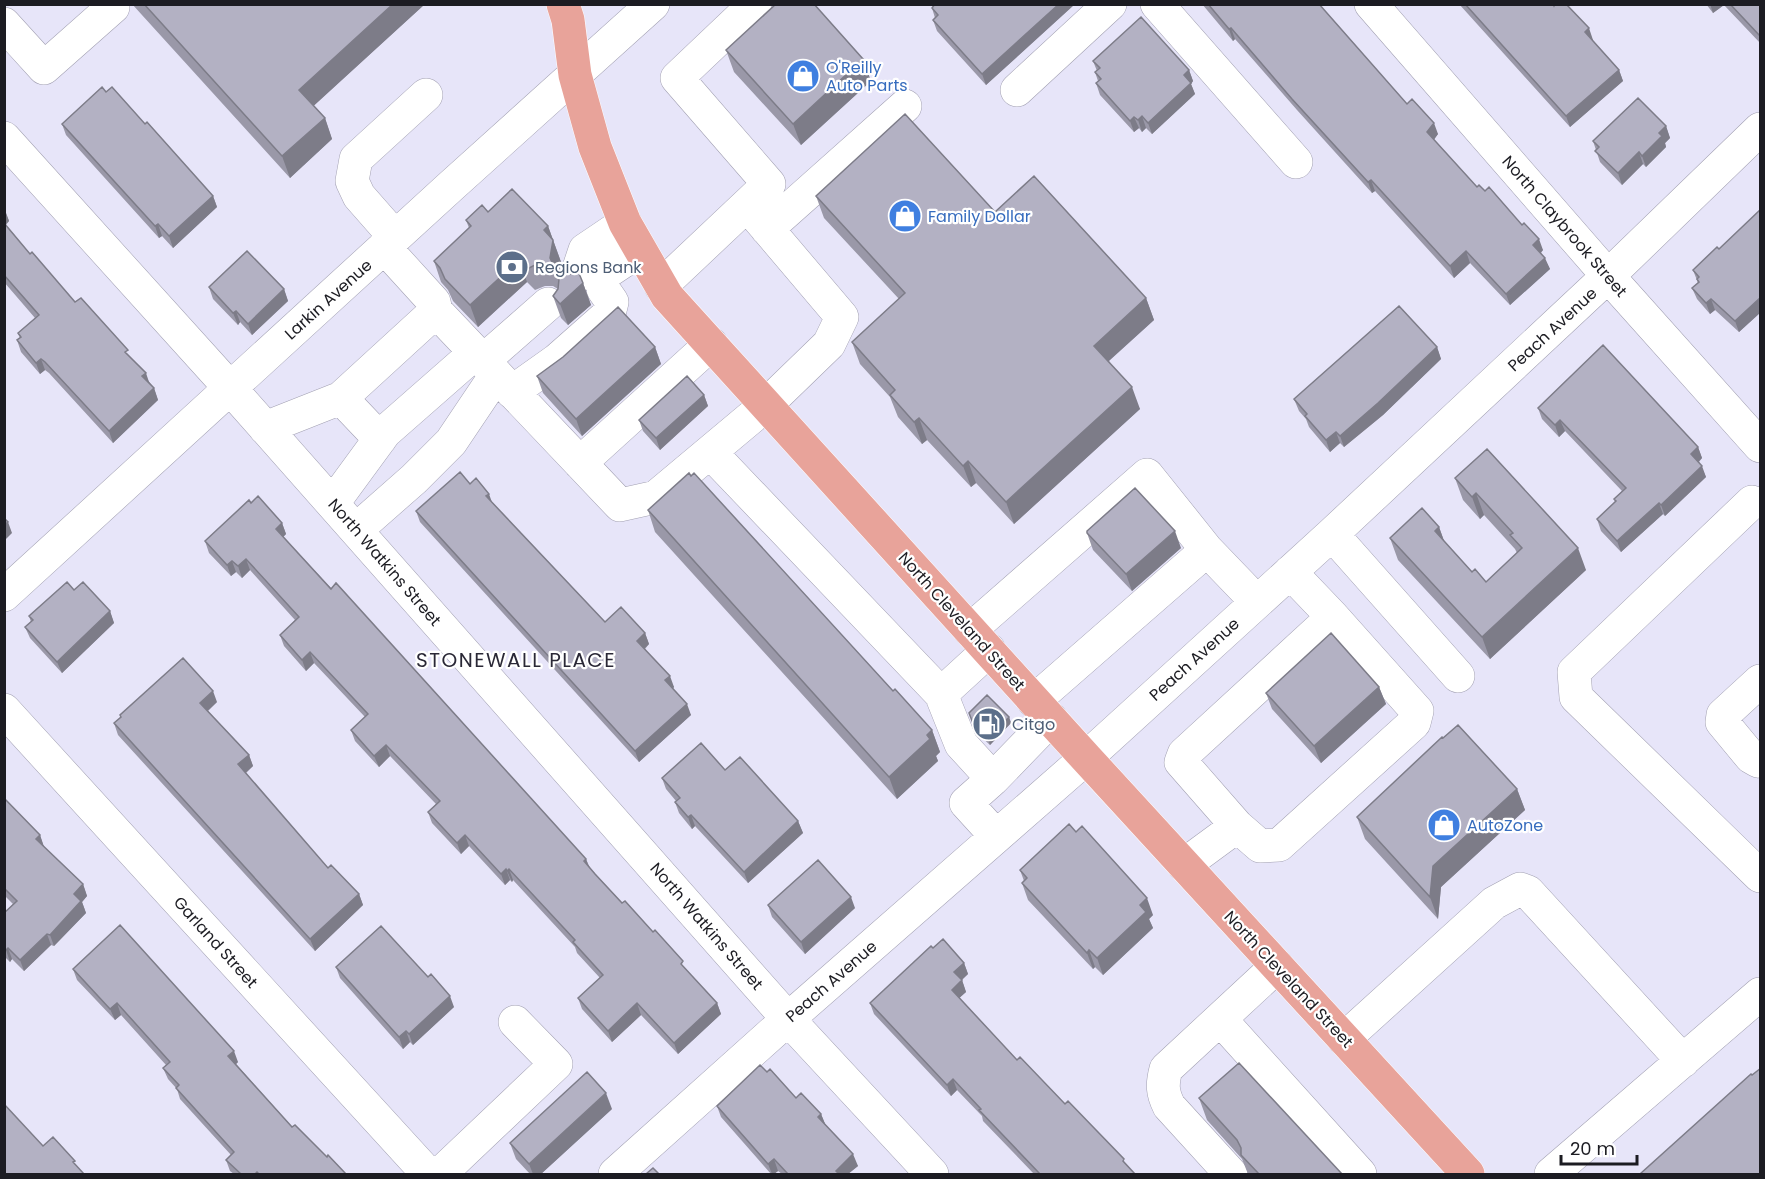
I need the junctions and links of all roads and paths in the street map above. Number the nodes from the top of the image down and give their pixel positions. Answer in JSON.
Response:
{"nodes":[{"id":1,"x":9,"y":4,"type":"edge"},
{"id":2,"x":111,"y":4,"type":"edge"},
{"id":3,"x":562,"y":4,"type":"edge"},
{"id":4,"x":653,"y":4,"type":"edge"},
{"id":5,"x":755,"y":4,"type":"edge"},
{"id":6,"x":1110,"y":4,"type":"edge"},
{"id":7,"x":1157,"y":4,"type":"edge"},
{"id":8,"x":1371,"y":4,"type":"edge"},
{"id":9,"x":4,"y":9,"type":"edge"},
{"id":10,"x":4,"y":24,"type":"edge"},
{"id":11,"x":575,"y":75,"type":"junction"},
{"id":12,"x":1017,"y":90,"type":"dead end"},
{"id":13,"x":426,"y":95,"type":"dead end"},
{"id":14,"x":904,"y":106,"type":"dead end"},
{"id":15,"x":1761,"y":129,"type":"edge"},
{"id":16,"x":4,"y":138,"type":"edge"},
{"id":17,"x":1296,"y":162,"type":"dead end"},
{"id":18,"x":757,"y":217,"type":"junction"},
{"id":19,"x":633,"y":237,"type":"junction"},
{"id":20,"x":390,"y":242,"type":"junction"},
{"id":21,"x":1608,"y":276,"type":"junction"},
{"id":22,"x":576,"y":278,"type":"edge"},
{"id":23,"x":661,"y":286,"type":"junction"},
{"id":24,"x":548,"y":304,"type":"dead end"},
{"id":25,"x":436,"y":311,"type":"junction"},
{"id":26,"x":711,"y":344,"type":"junction"},
{"id":27,"x":492,"y":370,"type":"junction"},
{"id":28,"x":230,"y":388,"type":"junction"},
{"id":29,"x":341,"y":398,"type":"junction"},
{"id":30,"x":766,"y":405,"type":"junction"},
{"id":31,"x":265,"y":428,"type":"junction"},
{"id":32,"x":380,"y":439,"type":"junction"},
{"id":33,"x":1761,"y":446,"type":"edge"},
{"id":34,"x":710,"y":452,"type":"junction"},
{"id":35,"x":580,"y":463,"type":"junction"},
{"id":36,"x":1752,"y":502,"type":"dead end"},
{"id":37,"x":333,"y":504,"type":"junction"},
{"id":38,"x":356,"y":530,"type":"junction"},
{"id":39,"x":1332,"y":534,"type":"junction"},
{"id":40,"x":1207,"y":550,"type":"junction"},
{"id":41,"x":1290,"y":572,"type":"junction"},
{"id":42,"x":4,"y":595,"type":"edge"},
{"id":43,"x":1257,"y":602,"type":"junction"},
{"id":44,"x":1333,"y":617,"type":"junction"},
{"id":45,"x":980,"y":640,"type":"junction"},
{"id":46,"x":1458,"y":676,"type":"dead end"},
{"id":47,"x":1761,"y":681,"type":"edge"},
{"id":48,"x":941,"y":694,"type":"junction"},
{"id":49,"x":4,"y":710,"type":"edge"},
{"id":50,"x":1043,"y":710,"type":"junction"},
{"id":51,"x":1086,"y":758,"type":"junction"},
{"id":52,"x":1761,"y":760,"type":"edge"},
{"id":53,"x":993,"y":778,"type":"junction"},
{"id":54,"x":1237,"y":826,"type":"junction"},
{"id":55,"x":996,"y":836,"type":"junction"},
{"id":56,"x":1184,"y":865,"type":"junction"},
{"id":57,"x":1761,"y":876,"type":"edge"},
{"id":58,"x":1277,"y":966,"type":"junction"},
{"id":59,"x":1761,"y":994,"type":"edge"},
{"id":60,"x":788,"y":1019,"type":"junction"},
{"id":61,"x":1220,"y":1019,"type":"junction"},
{"id":62,"x":515,"y":1022,"type":"dead end"},
{"id":63,"x":1344,"y":1038,"type":"junction"},
{"id":64,"x":1683,"y":1061,"type":"junction"},
{"id":65,"x":428,"y":1174,"type":"edge"},
{"id":66,"x":440,"y":1174,"type":"edge"},
{"id":67,"x":615,"y":1174,"type":"edge"},
{"id":68,"x":932,"y":1174,"type":"edge"},
{"id":69,"x":1231,"y":1174,"type":"edge"},
{"id":70,"x":1360,"y":1174,"type":"edge"},
{"id":71,"x":1468,"y":1174,"type":"edge"},
{"id":72,"x":1551,"y":1174,"type":"edge"}],
"edges":[{"from":1,"to":9,"type":"street"},
{"from":2,"to":10,"type":"street"},
{"from":3,"to":11,"type":"main road","name":"North Cleveland Street"},
{"from":4,"to":11,"type":"street","name":"Larkin Avenue"},
{"from":5,"to":18,"type":"street"},
{"from":6,"to":12,"type":"street"},
{"from":7,"to":17,"type":"street"},
{"from":8,"to":21,"type":"street","name":"North Claybrook Street"},
{"from":11,"to":19,"type":"main road","name":"North Cleveland Street"},
{"from":11,"to":20,"type":"street","name":"Larkin Avenue"},
{"from":13,"to":20,"type":"street"},
{"from":14,"to":18,"type":"street"},
{"from":15,"to":21,"type":"street","name":"Peach Avenue"},
{"from":16,"to":28,"type":"street","name":"North Watkins Street"},
{"from":18,"to":23,"type":"street"},
{"from":18,"to":30,"type":"street"},
{"from":19,"to":22,"type":"street"},
{"from":19,"to":23,"type":"main road","name":"North Cleveland Street"},
{"from":19,"to":27,"type":"street"},
{"from":20,"to":25,"type":"street"},
{"from":20,"to":28,"type":"street","name":"Larkin Avenue"},
{"from":21,"to":33,"type":"street","name":"North Claybrook Street"},
{"from":21,"to":39,"type":"street","name":"Peach Avenue"},
{"from":23,"to":26,"type":"main road","name":"North Cleveland Street"},
{"from":24,"to":27,"type":"street"},
{"from":25,"to":27,"type":"street"},
{"from":25,"to":29,"type":"street"},
{"from":26,"to":30,"type":"main road","name":"North Cleveland Street"},
{"from":26,"to":35,"type":"street"},
{"from":27,"to":32,"type":"street"},
{"from":27,"to":35,"type":"street"},
{"from":27,"to":38,"type":"street"},
{"from":28,"to":31,"type":"street","name":"North Watkins Street"},
{"from":28,"to":42,"type":"street","name":"Larkin Avenue"},
{"from":29,"to":31,"type":"street"},
{"from":29,"to":32,"type":"street"},
{"from":30,"to":34,"type":"street"},
{"from":30,"to":45,"type":"main road","name":"North Cleveland Street"},
{"from":31,"to":37,"type":"street","name":"North Watkins Street"},
{"from":32,"to":37,"type":"street"},
{"from":34,"to":35,"type":"street"},
{"from":34,"to":48,"type":"street"},
{"from":36,"to":57,"type":"street"},
{"from":37,"to":38,"type":"street","name":"North Watkins Street"},
{"from":38,"to":60,"type":"street","name":"North Watkins Street"},
{"from":39,"to":41,"type":"street","name":"Peach Avenue"},
{"from":39,"to":46,"type":"street"},
{"from":40,"to":43,"type":"street"},
{"from":40,"to":45,"type":"street"},
{"from":40,"to":50,"type":"street"},
{"from":41,"to":43,"type":"street","name":"Peach Avenue"},
{"from":41,"to":44,"type":"street"},
{"from":43,"to":51,"type":"street","name":"Peach Avenue"},
{"from":44,"to":54,"type":"street"},
{"from":44,"to":54,"type":"street"},
{"from":45,"to":48,"type":"street"},
{"from":45,"to":50,"type":"main road","name":"North Cleveland Street"},
{"from":47,"to":52,"type":"street"},
{"from":48,"to":53,"type":"street"},
{"from":49,"to":65,"type":"street","name":"Garland Street"},
{"from":50,"to":51,"type":"main road","name":"North Cleveland Street"},
{"from":50,"to":53,"type":"street"},
{"from":51,"to":55,"type":"street","name":"Peach Avenue"},
{"from":51,"to":56,"type":"main road","name":"North Cleveland Street"},
{"from":53,"to":55,"type":"street"},
{"from":54,"to":56,"type":"street"},
{"from":55,"to":60,"type":"street","name":"Peach Avenue"},
{"from":56,"to":58,"type":"main road","name":"North Cleveland Street"},
{"from":58,"to":61,"type":"street"},
{"from":58,"to":63,"type":"main road","name":"North Cleveland Street"},
{"from":59,"to":64,"type":"street"},
{"from":60,"to":67,"type":"street","name":"Peach Avenue"},
{"from":60,"to":68,"type":"street","name":"North Watkins Street"},
{"from":61,"to":69,"type":"street"},
{"from":61,"to":70,"type":"street"},
{"from":62,"to":66,"type":"street"},
{"from":63,"to":64,"type":"street"},
{"from":63,"to":71,"type":"main road","name":"North Cleveland Street"},
{"from":64,"to":72,"type":"street"}]}
